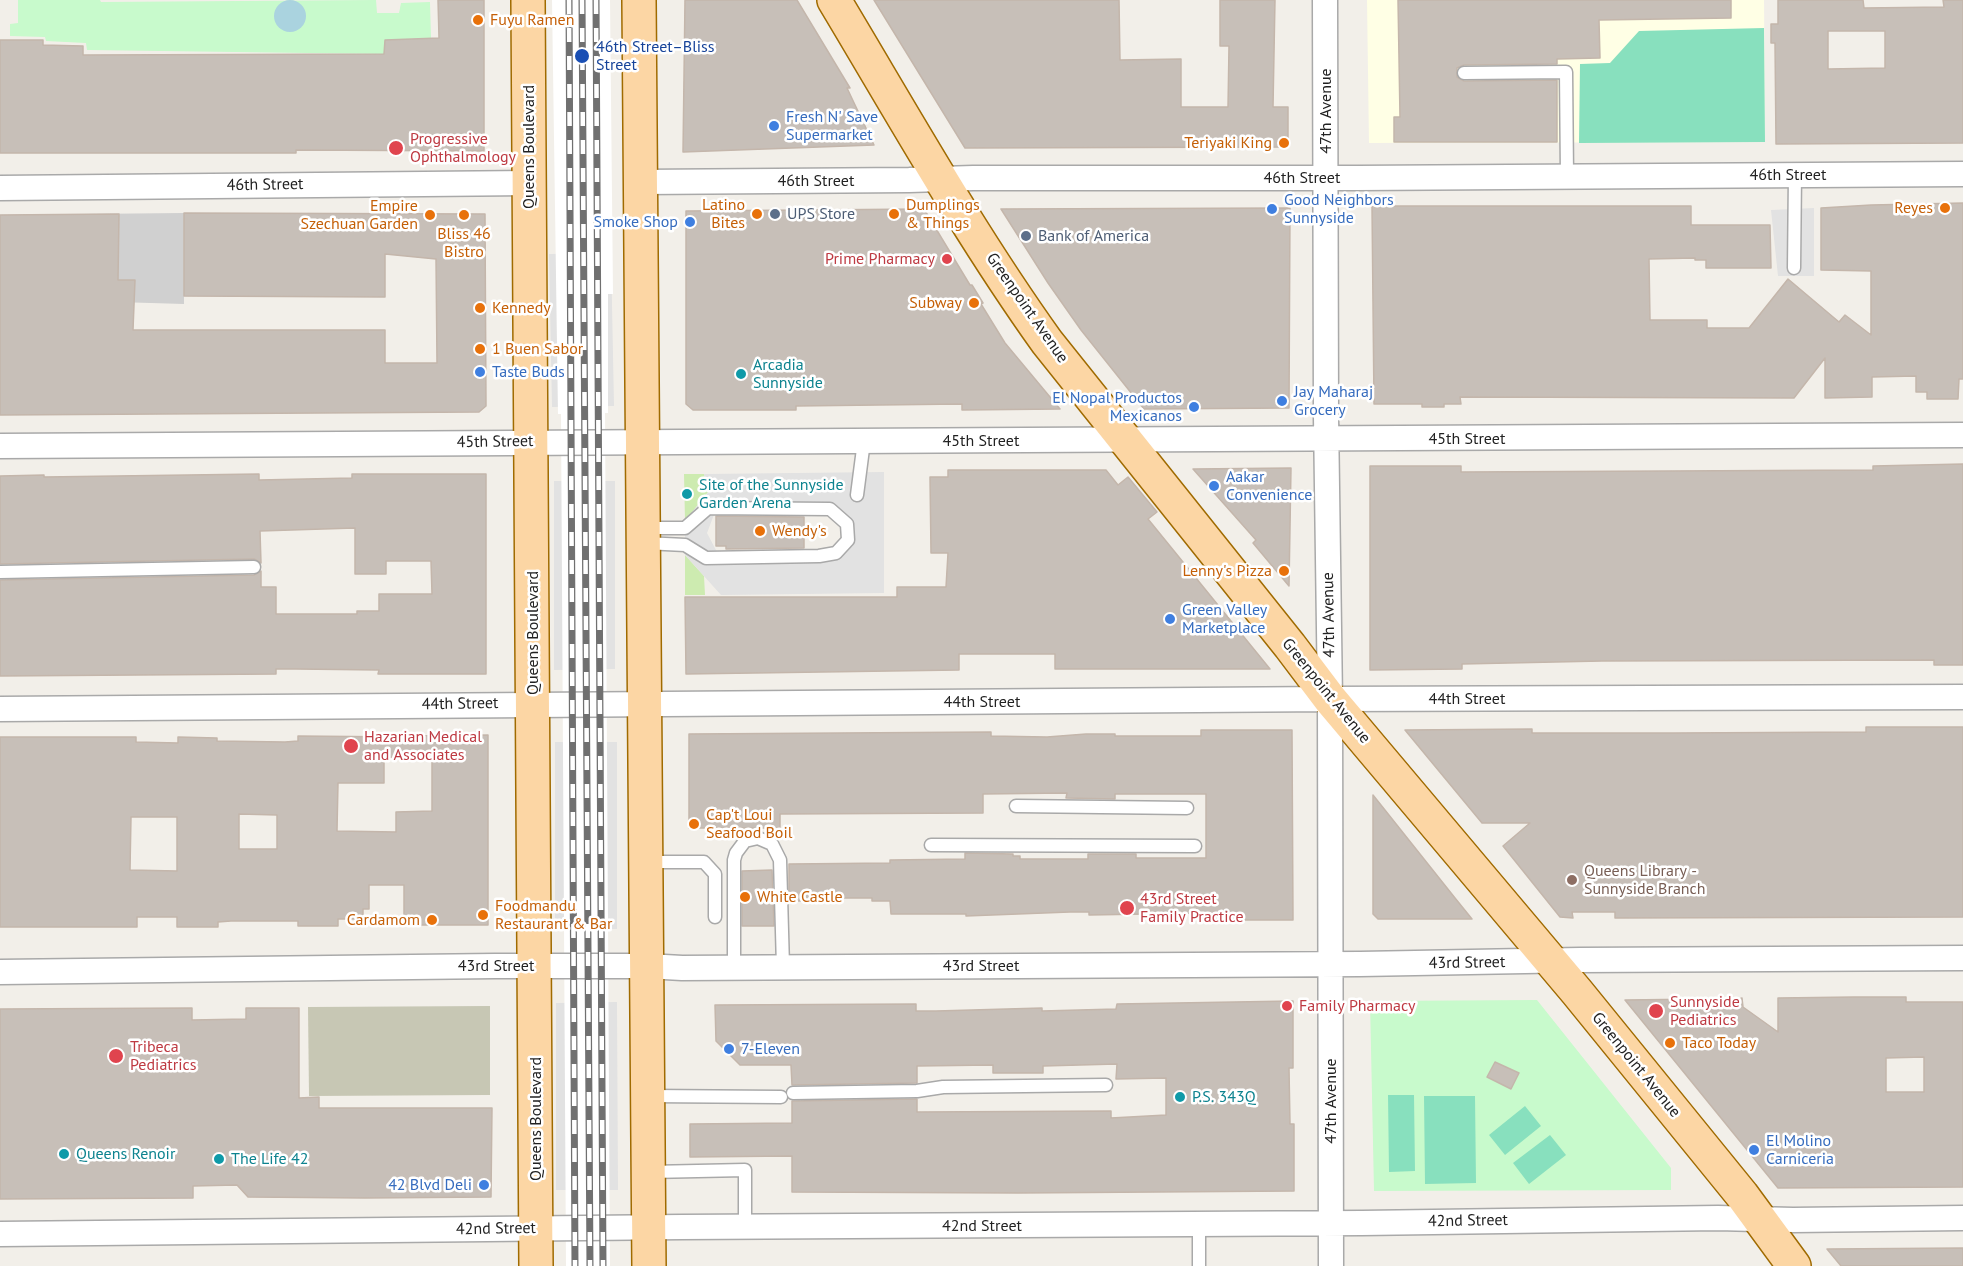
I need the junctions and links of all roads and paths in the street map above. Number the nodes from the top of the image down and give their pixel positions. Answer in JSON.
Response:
{"nodes":[{"id":1,"x":528,"y":0,"type":"edge"},
{"id":2,"x":639,"y":0,"type":"edge"},
{"id":3,"x":834,"y":0,"type":"edge"},
{"id":4,"x":1325,"y":0,"type":"edge"},
{"id":5,"x":1464,"y":73,"type":"dead end"},
{"id":6,"x":1795,"y":174,"type":"junction"},
{"id":7,"x":1963,"y":174,"type":"edge"},
{"id":8,"x":1567,"y":176,"type":"junction"},
{"id":9,"x":1326,"y":178,"type":"junction"},
{"id":10,"x":941,"y":179,"type":"junction"},
{"id":11,"x":642,"y":182,"type":"junction"},
{"id":12,"x":530,"y":183,"type":"junction"},
{"id":13,"x":0,"y":188,"type":"edge"},
{"id":14,"x":1794,"y":268,"type":"dead end"},
{"id":15,"x":1963,"y":435,"type":"edge"},
{"id":16,"x":1127,"y":440,"type":"junction"},
{"id":17,"x":1327,"y":440,"type":"junction"},
{"id":18,"x":531,"y":441,"type":"junction"},
{"id":19,"x":643,"y":441,"type":"junction"},
{"id":20,"x":864,"y":441,"type":"junction"},
{"id":21,"x":0,"y":446,"type":"edge"},
{"id":22,"x":857,"y":495,"type":"dead end"},
{"id":23,"x":644,"y":536,"type":"junction"},
{"id":24,"x":254,"y":567,"type":"dead end"},
{"id":25,"x":0,"y":572,"type":"edge"},
{"id":26,"x":1963,"y":697,"type":"edge"},
{"id":27,"x":1330,"y":699,"type":"junction"},
{"id":28,"x":533,"y":704,"type":"junction"},
{"id":29,"x":646,"y":704,"type":"junction"},
{"id":30,"x":0,"y":709,"type":"edge"},
{"id":31,"x":1016,"y":806,"type":"dead end"},
{"id":32,"x":1187,"y":808,"type":"dead end"},
{"id":33,"x":931,"y":845,"type":"dead end"},
{"id":34,"x":1195,"y":846,"type":"dead end"},
{"id":35,"x":646,"y":862,"type":"junction"},
{"id":36,"x":715,"y":917,"type":"dead end"},
{"id":37,"x":1963,"y":958,"type":"edge"},
{"id":38,"x":1551,"y":960,"type":"junction"},
{"id":39,"x":1330,"y":964,"type":"junction"},
{"id":40,"x":534,"y":966,"type":"junction"},
{"id":41,"x":647,"y":966,"type":"junction"},
{"id":42,"x":734,"y":968,"type":"junction"},
{"id":43,"x":783,"y":968,"type":"junction"},
{"id":44,"x":0,"y":972,"type":"edge"},
{"id":45,"x":1106,"y":1084,"type":"dead end"},
{"id":46,"x":794,"y":1093,"type":"dead end"},
{"id":47,"x":648,"y":1096,"type":"junction"},
{"id":48,"x":781,"y":1097,"type":"dead end"},
{"id":49,"x":648,"y":1172,"type":"junction"},
{"id":50,"x":1963,"y":1218,"type":"edge"},
{"id":51,"x":1760,"y":1219,"type":"junction"},
{"id":52,"x":1331,"y":1222,"type":"junction"},
{"id":53,"x":1199,"y":1223,"type":"junction"},
{"id":54,"x":745,"y":1227,"type":"junction"},
{"id":55,"x":648,"y":1228,"type":"junction"},
{"id":56,"x":536,"y":1229,"type":"junction"},
{"id":57,"x":0,"y":1234,"type":"edge"},
{"id":58,"x":536,"y":1266,"type":"edge"},
{"id":59,"x":649,"y":1266,"type":"edge"},
{"id":60,"x":1199,"y":1266,"type":"edge"},
{"id":61,"x":1331,"y":1266,"type":"edge"},
{"id":62,"x":1794,"y":1266,"type":"edge"}],
"edges":[{"from":1,"to":12,"type":"main road","name":"Queens Boulevard"},
{"from":2,"to":11,"type":"main road"},
{"from":3,"to":10,"type":"main road","name":"Greenpoint Avenue"},
{"from":4,"to":9,"type":"street","name":"47th Avenue"},
{"from":5,"to":8,"type":"lane"},
{"from":6,"to":7,"type":"street","name":"46th Street"},
{"from":6,"to":8,"type":"street","name":"46th Street"},
{"from":6,"to":14,"type":"lane"},
{"from":8,"to":9,"type":"street","name":"46th Street"},
{"from":9,"to":10,"type":"street","name":"46th Street"},
{"from":9,"to":17,"type":"street","name":"47th Avenue"},
{"from":10,"to":11,"type":"street","name":"46th Street"},
{"from":10,"to":16,"type":"main road","name":"Greenpoint Avenue"},
{"from":11,"to":19,"type":"main road"},
{"from":12,"to":13,"type":"street","name":"46th Street"},
{"from":12,"to":18,"type":"main road","name":"Queens Boulevard"},
{"from":15,"to":17,"type":"street","name":"45th Street"},
{"from":16,"to":17,"type":"street","name":"45th Street"},
{"from":16,"to":20,"type":"street","name":"45th Street"},
{"from":16,"to":27,"type":"main road","name":"Greenpoint Avenue"},
{"from":17,"to":27,"type":"street","name":"47th Avenue"},
{"from":18,"to":19,"type":"street","name":"45th Street"},
{"from":18,"to":21,"type":"street","name":"45th Street"},
{"from":18,"to":28,"type":"main road","name":"Queens Boulevard"},
{"from":19,"to":20,"type":"street","name":"45th Street"},
{"from":19,"to":23,"type":"main road"},
{"from":20,"to":22,"type":"lane"},
{"from":23,"to":23,"type":"lane"},
{"from":23,"to":29,"type":"main road"},
{"from":24,"to":25,"type":"lane"},
{"from":26,"to":27,"type":"street","name":"44th Street"},
{"from":27,"to":29,"type":"street","name":"44th Street"},
{"from":27,"to":38,"type":"main road","name":"Greenpoint Avenue"},
{"from":27,"to":39,"type":"street","name":"47th Avenue"},
{"from":28,"to":29,"type":"street","name":"44th Street"},
{"from":28,"to":30,"type":"street","name":"44th Street"},
{"from":28,"to":40,"type":"main road","name":"Queens Boulevard"},
{"from":29,"to":35,"type":"main road"},
{"from":31,"to":32,"type":"lane"},
{"from":33,"to":34,"type":"lane"},
{"from":35,"to":36,"type":"lane"},
{"from":35,"to":41,"type":"main road"},
{"from":37,"to":38,"type":"street","name":"43rd Street"},
{"from":38,"to":39,"type":"street","name":"43rd Street"},
{"from":38,"to":51,"type":"main road","name":"Greenpoint Avenue"},
{"from":39,"to":43,"type":"street","name":"43rd Street"},
{"from":39,"to":52,"type":"street","name":"47th Avenue"},
{"from":40,"to":41,"type":"street","name":"43rd Street"},
{"from":40,"to":44,"type":"street","name":"43rd Street"},
{"from":40,"to":56,"type":"main road","name":"Queens Boulevard"},
{"from":41,"to":42,"type":"street","name":"43rd Street"},
{"from":41,"to":47,"type":"main road"},
{"from":42,"to":43,"type":"street","name":"43rd Street"},
{"from":42,"to":43,"type":"lane"},
{"from":45,"to":46,"type":"lane"},
{"from":47,"to":48,"type":"lane"},
{"from":47,"to":49,"type":"main road"},
{"from":49,"to":54,"type":"lane"},
{"from":49,"to":55,"type":"main road"},
{"from":50,"to":51,"type":"street","name":"42nd Street"},
{"from":51,"to":52,"type":"street","name":"42nd Street"},
{"from":51,"to":62,"type":"main road","name":"Greenpoint Avenue"},
{"from":52,"to":53,"type":"street","name":"42nd Street"},
{"from":52,"to":61,"type":"street","name":"47th Avenue"},
{"from":53,"to":54,"type":"street","name":"42nd Street"},
{"from":53,"to":60,"type":"lane"},
{"from":54,"to":55,"type":"street","name":"42nd Street"},
{"from":55,"to":56,"type":"street","name":"42nd Street"},
{"from":55,"to":59,"type":"main road"},
{"from":56,"to":57,"type":"street","name":"42nd Street"},
{"from":56,"to":58,"type":"main road","name":"Queens Boulevard"}]}
